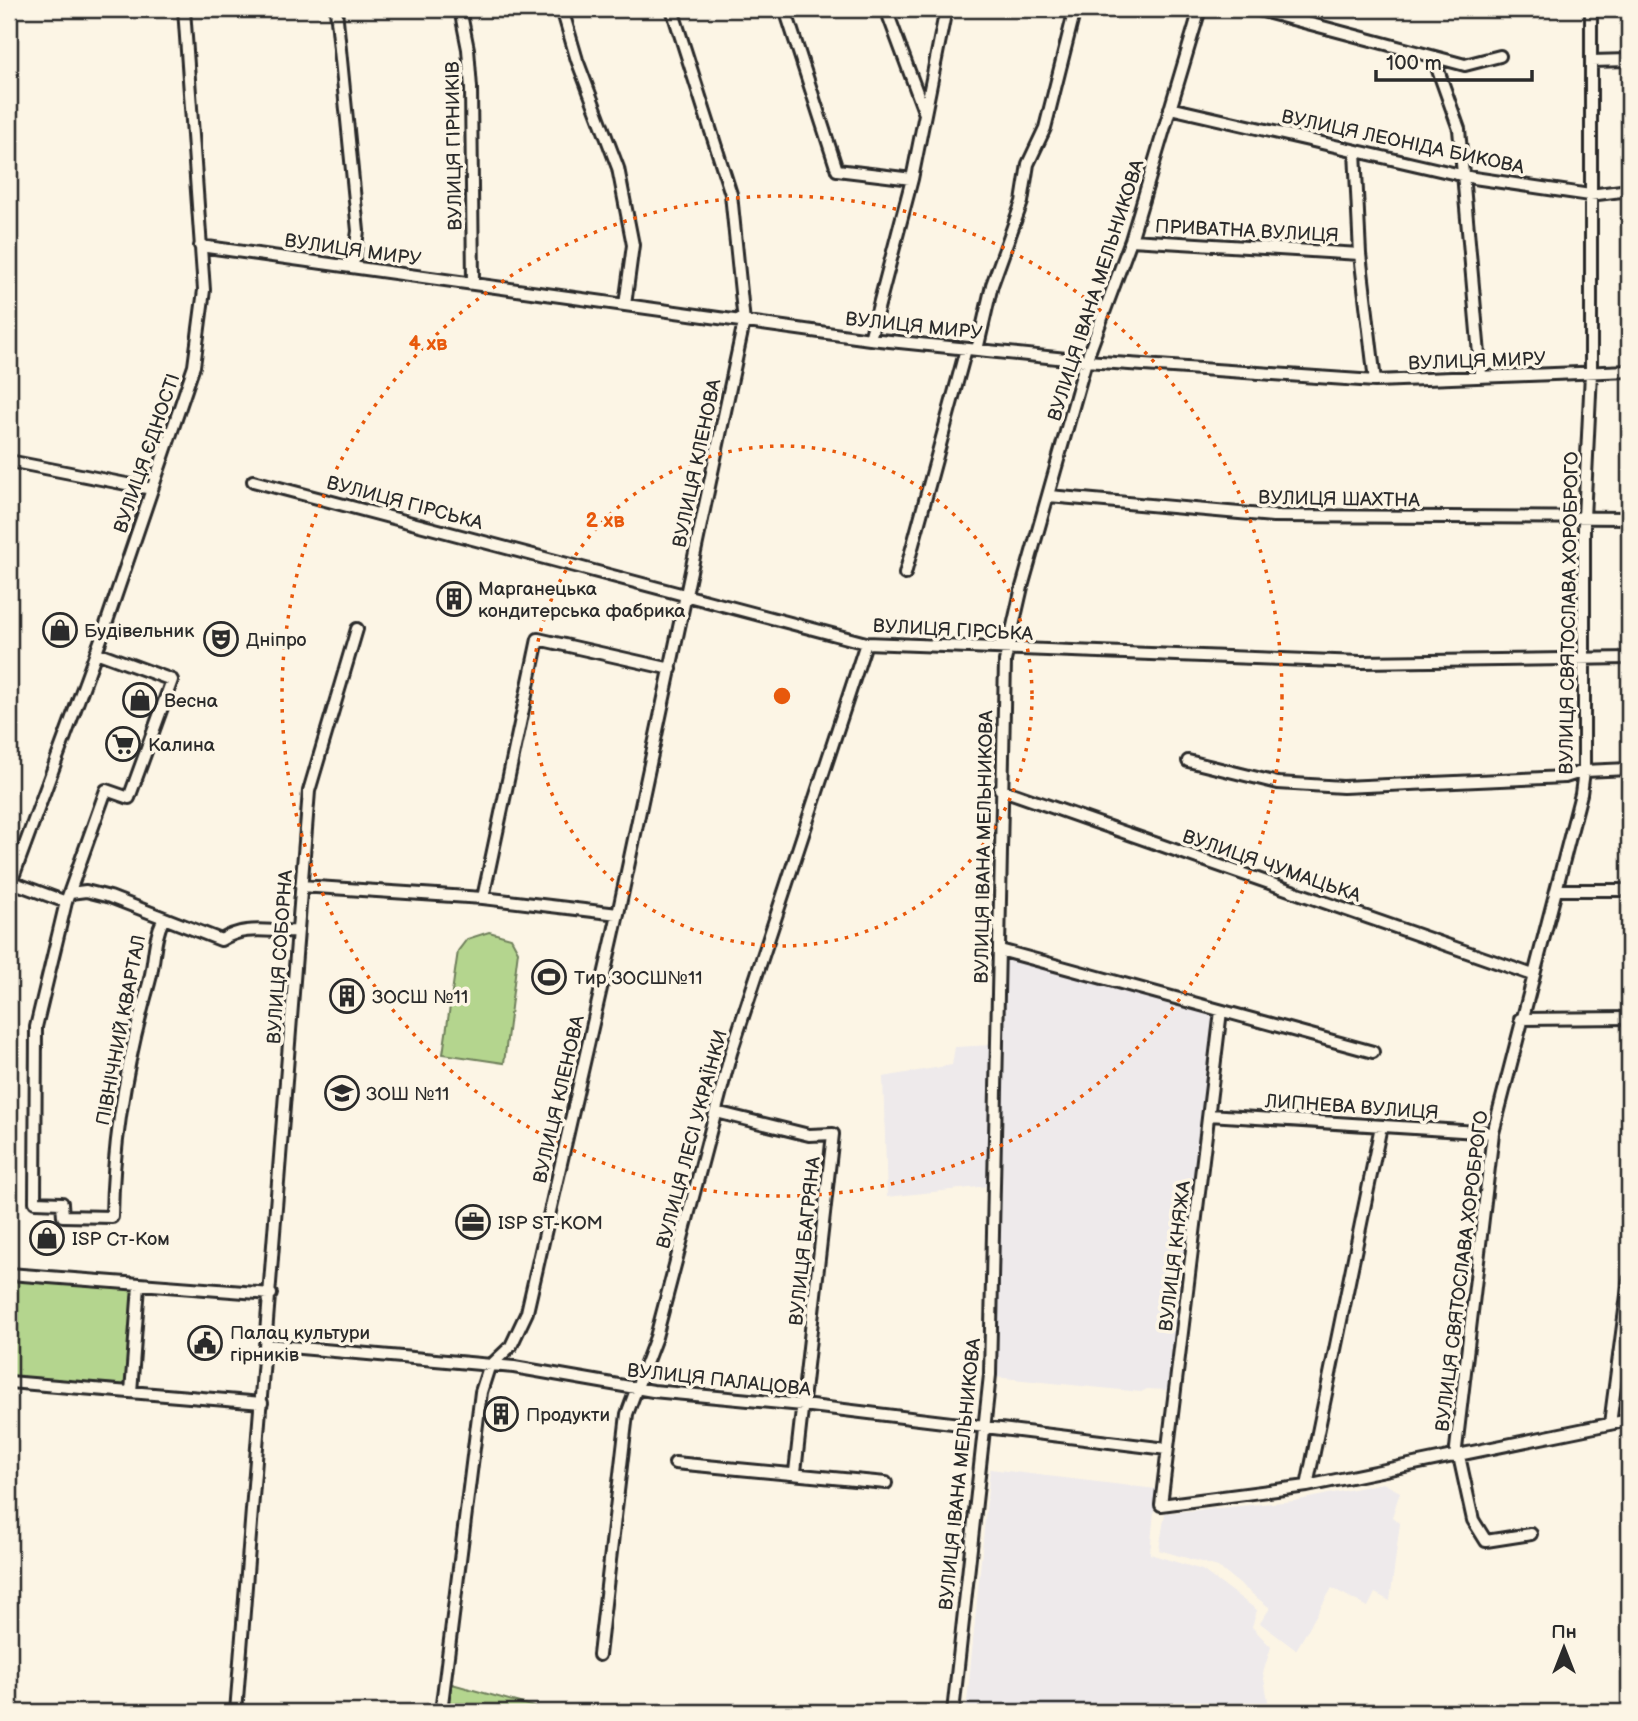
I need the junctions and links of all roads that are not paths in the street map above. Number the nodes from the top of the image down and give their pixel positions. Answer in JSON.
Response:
{"nodes":[{"id":1,"x":184,"y":9,"type":"edge"},
{"id":2,"x":335,"y":9,"type":"edge"},
{"id":3,"x":460,"y":9,"type":"edge"},
{"id":4,"x":562,"y":9,"type":"edge"},
{"id":5,"x":672,"y":9,"type":"edge"},
{"id":6,"x":785,"y":9,"type":"edge"},
{"id":7,"x":886,"y":9,"type":"edge"},
{"id":8,"x":946,"y":9,"type":"edge"},
{"id":9,"x":1074,"y":9,"type":"edge"},
{"id":10,"x":1200,"y":9,"type":"edge"},
{"id":11,"x":1255,"y":9,"type":"edge"},
{"id":12,"x":1591,"y":9,"type":"edge"},
{"id":13,"x":1500,"y":56,"type":"dead end"},
{"id":14,"x":1434,"y":59,"type":"junction"},
{"id":15,"x":1629,"y":60,"type":"edge"},
{"id":16,"x":1591,"y":61,"type":"junction"},
{"id":17,"x":1170,"y":108,"type":"junction"},
{"id":18,"x":925,"y":114,"type":"junction"},
{"id":19,"x":1356,"y":151,"type":"junction"},
{"id":20,"x":1465,"y":176,"type":"junction"},
{"id":21,"x":912,"y":179,"type":"junction"},
{"id":22,"x":1629,"y":190,"type":"edge"},
{"id":23,"x":1590,"y":195,"type":"junction"},
{"id":24,"x":1131,"y":240,"type":"junction"},
{"id":25,"x":200,"y":246,"type":"junction"},
{"id":26,"x":1360,"y":254,"type":"junction"},
{"id":27,"x":353,"y":267,"type":"junction"},
{"id":28,"x":473,"y":283,"type":"junction"},
{"id":29,"x":625,"y":305,"type":"junction"},
{"id":30,"x":744,"y":322,"type":"junction"},
{"id":31,"x":870,"y":339,"type":"junction"},
{"id":32,"x":971,"y":349,"type":"junction"},
{"id":33,"x":1086,"y":361,"type":"junction"},
{"id":34,"x":1629,"y":371,"type":"edge"},
{"id":35,"x":1591,"y":373,"type":"junction"},
{"id":36,"x":1481,"y":377,"type":"junction"},
{"id":37,"x":1375,"y":381,"type":"junction"},
{"id":38,"x":9,"y":461,"type":"edge"},
{"id":39,"x":253,"y":481,"type":"dead end"},
{"id":40,"x":152,"y":489,"type":"junction"},
{"id":41,"x":1049,"y":496,"type":"junction"},
{"id":42,"x":1584,"y":518,"type":"junction"},
{"id":43,"x":1629,"y":518,"type":"edge"},
{"id":44,"x":905,"y":574,"type":"dead end"},
{"id":45,"x":687,"y":595,"type":"junction"},
{"id":46,"x":357,"y":629,"type":"dead end"},
{"id":47,"x":866,"y":643,"type":"junction"},
{"id":48,"x":1007,"y":650,"type":"junction"},
{"id":49,"x":96,"y":652,"type":"junction"},
{"id":50,"x":1586,"y":658,"type":"junction"},
{"id":51,"x":1629,"y":658,"type":"edge"},
{"id":52,"x":671,"y":669,"type":"junction"},
{"id":53,"x":1188,"y":761,"type":"dead end"},
{"id":54,"x":1629,"y":769,"type":"edge"},
{"id":55,"x":1584,"y":771,"type":"junction"},
{"id":56,"x":1000,"y":789,"type":"junction"},
{"id":57,"x":10,"y":884,"type":"edge"},
{"id":58,"x":301,"y":886,"type":"junction"},
{"id":59,"x":1557,"y":890,"type":"junction"},
{"id":60,"x":1629,"y":890,"type":"edge"},
{"id":61,"x":68,"y":897,"type":"junction"},
{"id":62,"x":483,"y":898,"type":"junction"},
{"id":63,"x":618,"y":914,"type":"junction"},
{"id":64,"x":163,"y":920,"type":"junction"},
{"id":65,"x":298,"y":931,"type":"junction"},
{"id":66,"x":1000,"y":950,"type":"junction"},
{"id":67,"x":1533,"y":975,"type":"junction"},
{"id":68,"x":1221,"y":1011,"type":"junction"},
{"id":69,"x":1520,"y":1018,"type":"junction"},
{"id":70,"x":1629,"y":1018,"type":"edge"},
{"id":71,"x":1373,"y":1052,"type":"dead end"},
{"id":72,"x":716,"y":1112,"type":"junction"},
{"id":73,"x":1209,"y":1115,"type":"junction"},
{"id":74,"x":1381,"y":1126,"type":"junction"},
{"id":75,"x":1493,"y":1133,"type":"junction"},
{"id":76,"x":9,"y":1274,"type":"edge"},
{"id":77,"x":1629,"y":1280,"type":"edge"},
{"id":78,"x":139,"y":1286,"type":"junction"},
{"id":79,"x":271,"y":1294,"type":"junction"},
{"id":80,"x":267,"y":1345,"type":"junction"},
{"id":81,"x":489,"y":1367,"type":"junction"},
{"id":82,"x":9,"y":1382,"type":"edge"},
{"id":83,"x":634,"y":1389,"type":"junction"},
{"id":84,"x":131,"y":1392,"type":"junction"},
{"id":85,"x":261,"y":1403,"type":"junction"},
{"id":86,"x":803,"y":1405,"type":"junction"},
{"id":87,"x":1629,"y":1420,"type":"edge"},
{"id":88,"x":1610,"y":1424,"type":"junction"},
{"id":89,"x":983,"y":1427,"type":"junction"},
{"id":90,"x":1167,"y":1449,"type":"junction"},
{"id":91,"x":1457,"y":1457,"type":"junction"},
{"id":92,"x":675,"y":1463,"type":"dead end"},
{"id":93,"x":795,"y":1472,"type":"junction"},
{"id":94,"x":886,"y":1483,"type":"dead end"},
{"id":95,"x":1307,"y":1486,"type":"junction"},
{"id":96,"x":1531,"y":1534,"type":"dead end"},
{"id":97,"x":599,"y":1655,"type":"dead end"},
{"id":98,"x":236,"y":1712,"type":"edge"},
{"id":99,"x":441,"y":1712,"type":"edge"},
{"id":100,"x":953,"y":1712,"type":"edge"}],
"edges":[{"from":1,"to":25,"type":"street","name":"ВУЛИЦЯ ЄДНОСТІ"},
{"from":2,"to":27,"type":"street"},
{"from":3,"to":28,"type":"street","name":"ВУЛИЦЯ ГІРНИКІВ"},
{"from":4,"to":29,"type":"street"},
{"from":5,"to":30,"type":"street","name":"ВУЛИЦЯ КЛЕНОВА"},
{"from":6,"to":21,"type":"street"},
{"from":7,"to":18,"type":"street"},
{"from":8,"to":18,"type":"street"},
{"from":9,"to":32,"type":"street"},
{"from":10,"to":17,"type":"street","name":"ВУЛИЦЯ ІВАНА МЕЛЬНИКОВА"},
{"from":11,"to":14,"type":"street"},
{"from":12,"to":16,"type":"street","name":"ВУЛИЦЯ СВЯТОСЛАВА ХОРОБРОГО"},
{"from":13,"to":14,"type":"street"},
{"from":14,"to":20,"type":"street"},
{"from":15,"to":16,"type":"street"},
{"from":16,"to":23,"type":"street","name":"ВУЛИЦЯ СВЯТОСЛАВА ХОРОБРОГО"},
{"from":17,"to":19,"type":"street","name":"ВУЛИЦЯ ЛЕОНІДА БИКОВА"},
{"from":17,"to":24,"type":"street","name":"ВУЛИЦЯ ІВАНА МЕЛЬНИКОВА"},
{"from":18,"to":21,"type":"street"},
{"from":19,"to":20,"type":"street","name":"ВУЛИЦЯ ЛЕОНІДА БИКОВА"},
{"from":19,"to":26,"type":"street"},
{"from":20,"to":23,"type":"street","name":"ВУЛИЦЯ ЛЕОНІДА БИКОВА"},
{"from":20,"to":36,"type":"street"},
{"from":21,"to":31,"type":"street"},
{"from":22,"to":23,"type":"street","name":"ВУЛИЦЯ ЛЕОНІДА БИКОВА"},
{"from":23,"to":35,"type":"street","name":"ВУЛИЦЯ СВЯТОСЛАВА ХОРОБРОГО"},
{"from":24,"to":26,"type":"street","name":"ПРИВАТНА ВУЛИЦЯ"},
{"from":24,"to":33,"type":"street","name":"ВУЛИЦЯ ІВАНА МЕЛЬНИКОВА"},
{"from":25,"to":27,"type":"street","name":"ВУЛИЦЯ МИРУ"},
{"from":25,"to":40,"type":"street","name":"ВУЛИЦЯ ЄДНОСТІ"},
{"from":26,"to":37,"type":"street"},
{"from":27,"to":28,"type":"street","name":"ВУЛИЦЯ МИРУ"},
{"from":28,"to":29,"type":"street","name":"ВУЛИЦЯ МИРУ"},
{"from":29,"to":30,"type":"street","name":"ВУЛИЦЯ МИРУ"},
{"from":30,"to":31,"type":"street","name":"ВУЛИЦЯ МИРУ"},
{"from":30,"to":45,"type":"street","name":"ВУЛИЦЯ КЛЕНОВА"},
{"from":31,"to":32,"type":"street","name":"ВУЛИЦЯ МИРУ"},
{"from":32,"to":33,"type":"street","name":"ВУЛИЦЯ МИРУ"},
{"from":32,"to":44,"type":"street"},
{"from":33,"to":37,"type":"street","name":"ВУЛИЦЯ МИРУ"},
{"from":33,"to":41,"type":"street","name":"ВУЛИЦЯ ІВАНА МЕЛЬНИКОВА"},
{"from":34,"to":35,"type":"street","name":"ВУЛИЦЯ МИРУ"},
{"from":35,"to":36,"type":"street","name":"ВУЛИЦЯ МИРУ"},
{"from":35,"to":42,"type":"street","name":"ВУЛИЦЯ СВЯТОСЛАВА ХОРОБРОГО"},
{"from":36,"to":37,"type":"street","name":"ВУЛИЦЯ МИРУ"},
{"from":38,"to":40,"type":"street"},
{"from":39,"to":45,"type":"street","name":"ВУЛИЦЯ ГІРСЬКА"},
{"from":40,"to":49,"type":"street","name":"ВУЛИЦЯ ЄДНОСТІ"},
{"from":41,"to":42,"type":"street","name":"ВУЛИЦЯ ШАХТНА"},
{"from":41,"to":48,"type":"street","name":"ВУЛИЦЯ ІВАНА МЕЛЬНИКОВА"},
{"from":42,"to":43,"type":"street","name":"ВУЛИЦЯ ШАХТНА"},
{"from":42,"to":50,"type":"street","name":"ВУЛИЦЯ СВЯТОСЛАВА ХОРОБРОГО"},
{"from":45,"to":47,"type":"street","name":"ВУЛИЦЯ ГІРСЬКА"},
{"from":45,"to":52,"type":"street","name":"ВУЛИЦЯ КЛЕНОВА"},
{"from":46,"to":58,"type":"street","name":"ВУЛИЦЯ СОБОРНА"},
{"from":47,"to":48,"type":"street","name":"ВУЛИЦЯ ГІРСЬКА"},
{"from":47,"to":72,"type":"street","name":"ВУЛИЦЯ ЛЕСІ УКРАЇНКИ"},
{"from":48,"to":50,"type":"street","name":"ВУЛИЦЯ ГІРСЬКА"},
{"from":48,"to":56,"type":"street","name":"ВУЛИЦЯ ІВАНА МЕЛЬНИКОВА"},
{"from":49,"to":57,"type":"street","name":"ВУЛИЦЯ ЄДНОСТІ"},
{"from":49,"to":61,"type":"street","name":"ПІВНІЧНИЙ КВАРТАЛ"},
{"from":50,"to":51,"type":"street","name":"ВУЛИЦЯ ГІРСЬКА"},
{"from":50,"to":55,"type":"street","name":"ВУЛИЦЯ СВЯТОСЛАВА ХОРОБРОГО"},
{"from":52,"to":62,"type":"street"},
{"from":52,"to":63,"type":"street","name":"ВУЛИЦЯ КЛЕНОВА"},
{"from":53,"to":55,"type":"street"},
{"from":54,"to":55,"type":"street"},
{"from":55,"to":59,"type":"street","name":"ВУЛИЦЯ СВЯТОСЛАВА ХОРОБРОГО"},
{"from":56,"to":66,"type":"street","name":"ВУЛИЦЯ ІВАНА МЕЛЬНИКОВА"},
{"from":56,"to":67,"type":"street","name":"ВУЛИЦЯ ЧУМАЦЬКА"},
{"from":57,"to":61,"type":"street","name":"ПІВНІЧНИЙ КВАРТАЛ"},
{"from":58,"to":62,"type":"street"},
{"from":58,"to":65,"type":"street","name":"ВУЛИЦЯ СОБОРНА"},
{"from":59,"to":60,"type":"street"},
{"from":59,"to":67,"type":"street","name":"ВУЛИЦЯ СВЯТОСЛАВА ХОРОБРОГО"},
{"from":61,"to":64,"type":"street","name":"ПІВНІЧНИЙ КВАРТАЛ"},
{"from":61,"to":64,"type":"street","name":"ПІВНІЧНИЙ КВАРТАЛ"},
{"from":62,"to":63,"type":"street"},
{"from":63,"to":81,"type":"street","name":"ВУЛИЦЯ КЛЕНОВА"},
{"from":64,"to":65,"type":"street","name":"ПІВНІЧНИЙ КВАРТАЛ"},
{"from":65,"to":79,"type":"street","name":"ВУЛИЦЯ СОБОРНА"},
{"from":66,"to":68,"type":"street"},
{"from":66,"to":89,"type":"street","name":"ВУЛИЦЯ ІВАНА МЕЛЬНИКОВА"},
{"from":67,"to":69,"type":"street","name":"ВУЛИЦЯ СВЯТОСЛАВА ХОРОБРОГО"},
{"from":68,"to":71,"type":"street"},
{"from":68,"to":73,"type":"street","name":"ВУЛИЦЯ КНЯЖА"},
{"from":69,"to":70,"type":"street"},
{"from":69,"to":75,"type":"street","name":"ВУЛИЦЯ СВЯТОСЛАВА ХОРОБРОГО"},
{"from":72,"to":83,"type":"street","name":"ВУЛИЦЯ ЛЕСІ УКРАЇНКИ"},
{"from":72,"to":86,"type":"street","name":"ВУЛИЦЯ БАГРЯНА"},
{"from":73,"to":74,"type":"street","name":"ЛИПНЕВА ВУЛИЦЯ"},
{"from":73,"to":90,"type":"street","name":"ВУЛИЦЯ КНЯЖА"},
{"from":74,"to":75,"type":"street","name":"ЛИПНЕВА ВУЛИЦЯ"},
{"from":74,"to":95,"type":"street"},
{"from":75,"to":91,"type":"street","name":"ВУЛИЦЯ СВЯТОСЛАВА ХОРОБРОГО"},
{"from":76,"to":78,"type":"street"},
{"from":77,"to":88,"type":"street"},
{"from":78,"to":79,"type":"street"},
{"from":78,"to":84,"type":"street"},
{"from":79,"to":80,"type":"street","name":"ВУЛИЦЯ СОБОРНА"},
{"from":80,"to":81,"type":"street","name":"ВУЛИЦЯ ПАЛАЦОВА"},
{"from":80,"to":85,"type":"street","name":"ВУЛИЦЯ СОБОРНА"},
{"from":81,"to":83,"type":"street","name":"ВУЛИЦЯ ПАЛАЦОВА"},
{"from":81,"to":99,"type":"street","name":"ВУЛИЦЯ КЛЕНОВА"},
{"from":82,"to":84,"type":"street"},
{"from":83,"to":86,"type":"street","name":"ВУЛИЦЯ ПАЛАЦОВА"},
{"from":83,"to":97,"type":"street","name":"ВУЛИЦЯ ЛЕСІ УКРАЇНКИ"},
{"from":84,"to":85,"type":"street"},
{"from":85,"to":98,"type":"street","name":"ВУЛИЦЯ СОБОРНА"},
{"from":86,"to":89,"type":"street","name":"ВУЛИЦЯ ПАЛАЦОВА"},
{"from":86,"to":93,"type":"street","name":"ВУЛИЦЯ БАГРЯНА"},
{"from":87,"to":88,"type":"street"},
{"from":88,"to":91,"type":"street"},
{"from":89,"to":90,"type":"street","name":"ВУЛИЦЯ ПАЛАЦОВА"},
{"from":89,"to":100,"type":"street","name":"ВУЛИЦЯ ІВАНА МЕЛЬНИКОВА"},
{"from":90,"to":95,"type":"street","name":"ВУЛИЦЯ КНЯЖА"},
{"from":91,"to":95,"type":"street"},
{"from":91,"to":96,"type":"street","name":"ВУЛИЦЯ СВЯТОСЛАВА ХОРОБРОГО"},
{"from":92,"to":93,"type":"street"},
{"from":93,"to":94,"type":"street"}]}
